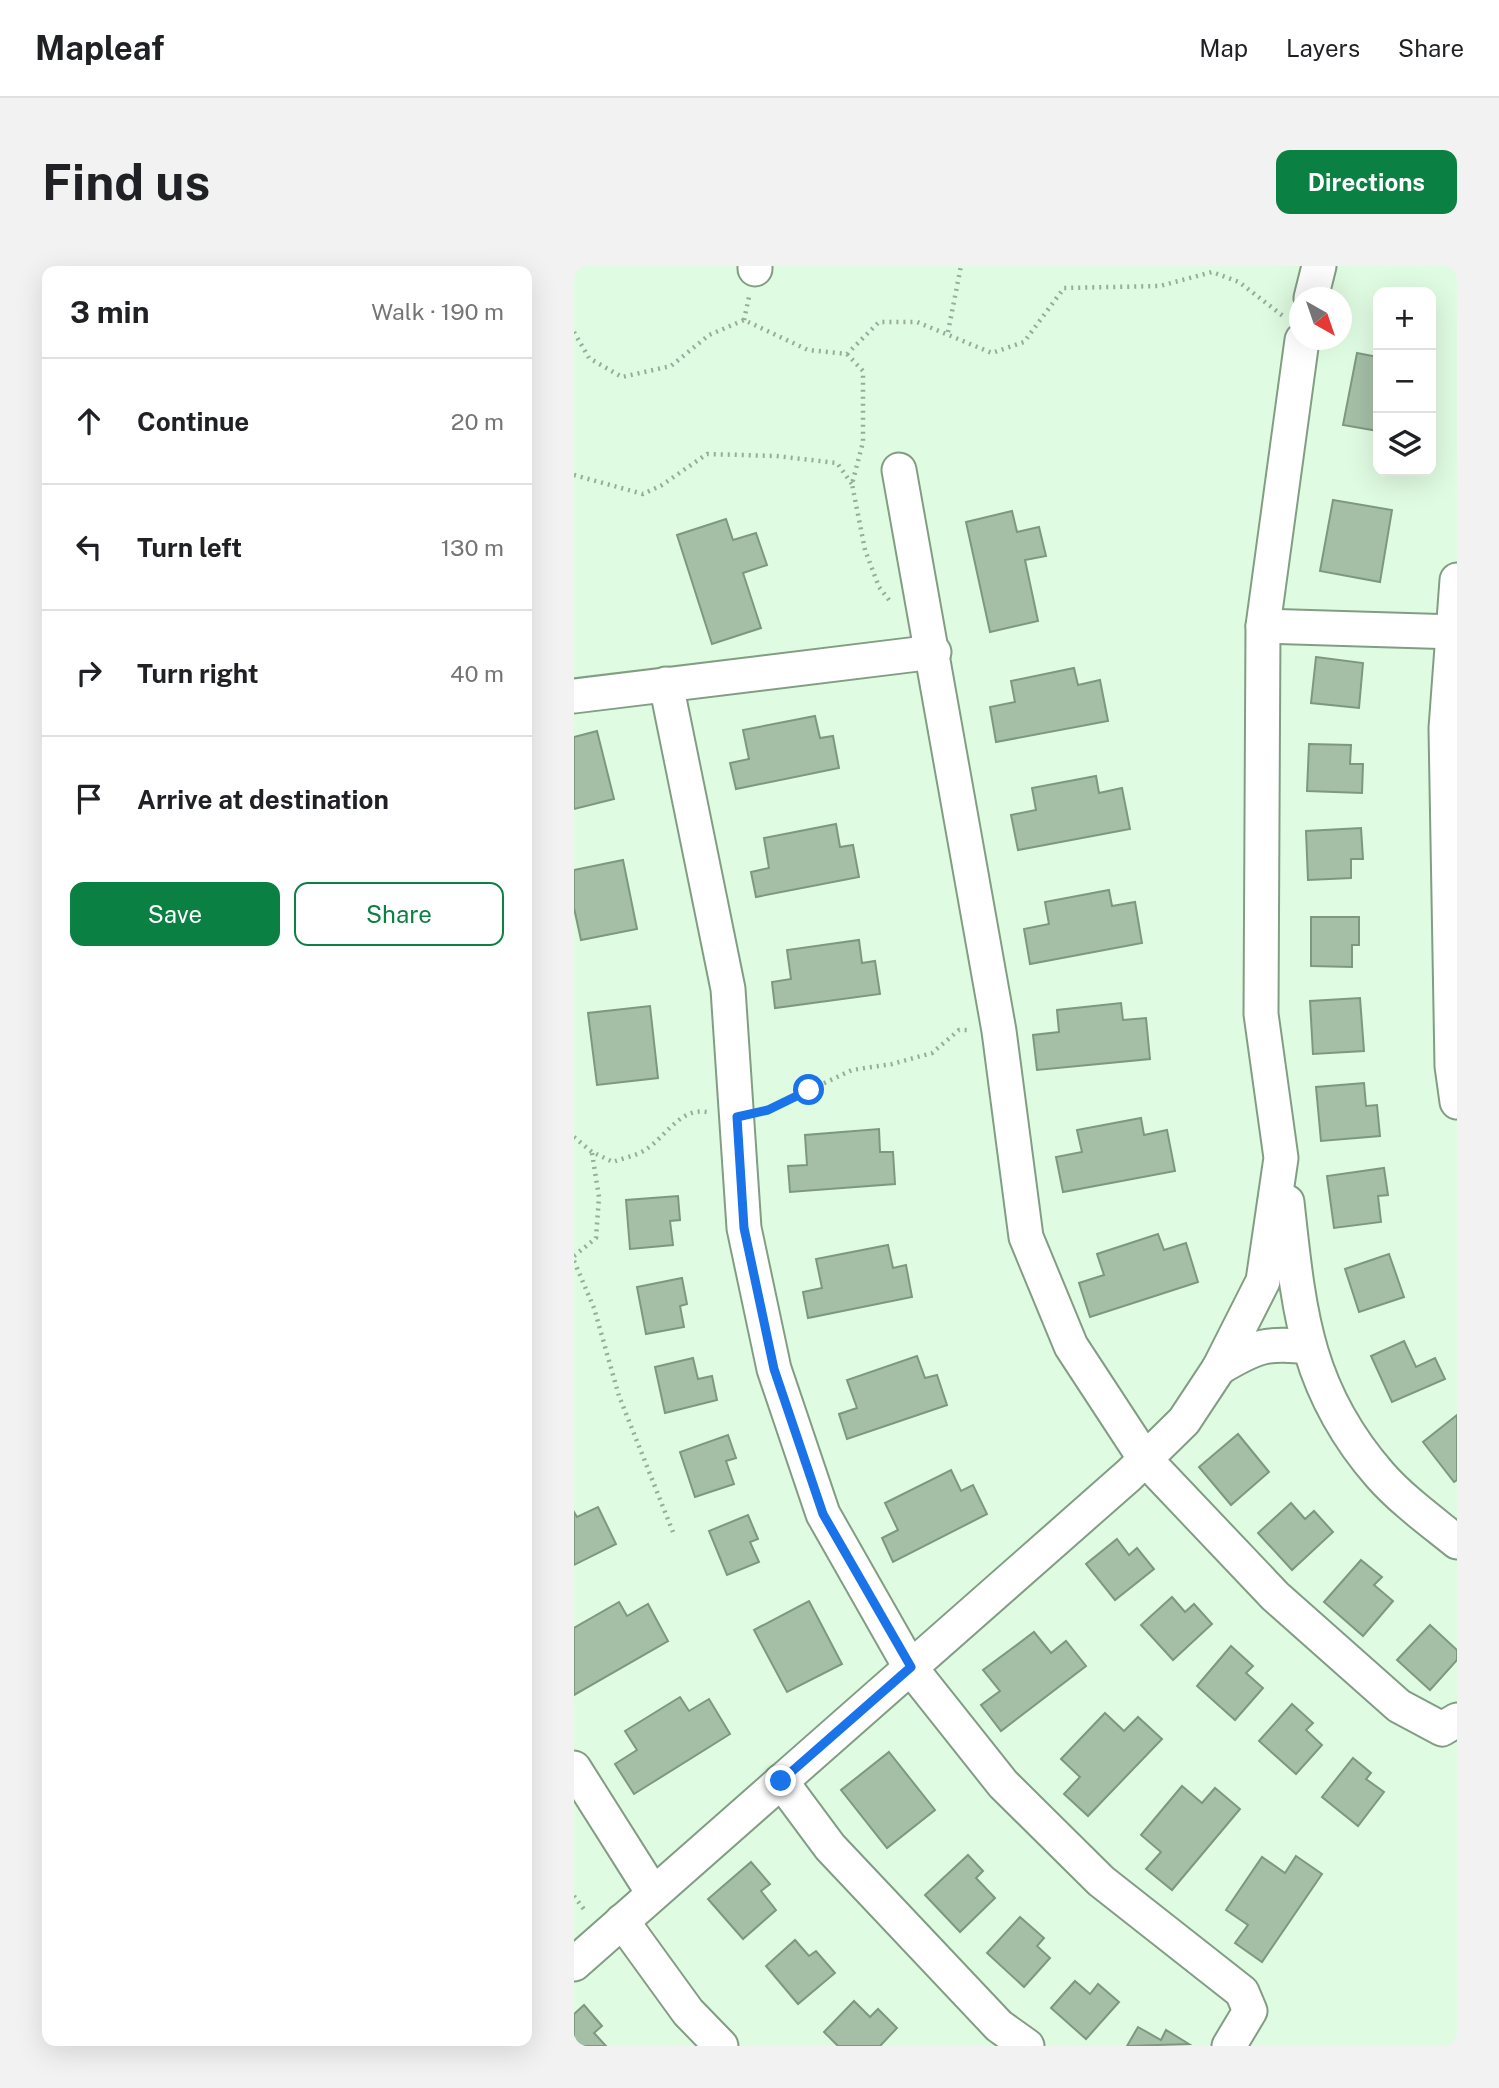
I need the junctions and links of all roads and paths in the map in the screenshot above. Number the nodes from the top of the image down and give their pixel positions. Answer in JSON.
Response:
{"nodes":[{"id":1,"x":961,"y":266,"type":"edge"},
{"id":2,"x":1319,"y":266,"type":"edge"},
{"id":3,"x":1312,"y":287,"type":"edge"},
{"id":4,"x":1289,"y":312,"type":"edge"},
{"id":5,"x":574,"y":332,"type":"edge"},
{"id":6,"x":948,"y":332,"type":"junction"},
{"id":7,"x":1297,"y":350,"type":"edge"},
{"id":8,"x":899,"y":470,"type":"dead end"},
{"id":9,"x":574,"y":475,"type":"edge"},
{"id":10,"x":852,"y":484,"type":"dead end"},
{"id":11,"x":1457,"y":580,"type":"edge"},
{"id":12,"x":1263,"y":626,"type":"junction"},
{"id":13,"x":1455,"y":633,"type":"edge"},
{"id":14,"x":934,"y":652,"type":"junction"},
{"id":15,"x":666,"y":684,"type":"junction"},
{"id":16,"x":574,"y":696,"type":"edge"},
{"id":17,"x":999,"y":1031,"type":"junction"},
{"id":18,"x":1457,"y":1102,"type":"edge"},
{"id":19,"x":737,"y":1117,"type":"junction"},
{"id":20,"x":574,"y":1137,"type":"edge"},
{"id":21,"x":592,"y":1152,"type":"junction"},
{"id":22,"x":1281,"y":1157,"type":"junction"},
{"id":23,"x":574,"y":1258,"type":"edge"},
{"id":24,"x":1309,"y":1347,"type":"junction"},
{"id":25,"x":1219,"y":1368,"type":"junction"},
{"id":26,"x":1145,"y":1459,"type":"junction"},
{"id":27,"x":673,"y":1532,"type":"dead end"},
{"id":28,"x":1457,"y":1542,"type":"edge"},
{"id":29,"x":911,"y":1667,"type":"junction"},
{"id":30,"x":1457,"y":1720,"type":"edge"},
{"id":31,"x":574,"y":1768,"type":"edge"},
{"id":32,"x":781,"y":1781,"type":"junction"},
{"id":33,"x":653,"y":1893,"type":"junction"},
{"id":34,"x":622,"y":1921,"type":"junction"},
{"id":35,"x":574,"y":1964,"type":"edge"},
{"id":36,"x":721,"y":2046,"type":"edge"},
{"id":37,"x":1027,"y":2046,"type":"edge"},
{"id":38,"x":1229,"y":2046,"type":"edge"}],
"edges":[{"from":1,"to":6,"type":"path"},
{"from":2,"to":3,"type":"street"},
{"from":4,"to":6,"type":"path"},
{"from":5,"to":6,"type":"path"},
{"from":7,"to":12,"type":"street"},
{"from":8,"to":14,"type":"street"},
{"from":9,"to":10,"type":"path"},
{"from":11,"to":13,"type":"street"},
{"from":12,"to":13,"type":"street"},
{"from":12,"to":22,"type":"street"},
{"from":13,"to":18,"type":"street"},
{"from":14,"to":15,"type":"street"},
{"from":14,"to":17,"type":"street"},
{"from":15,"to":16,"type":"street"},
{"from":15,"to":19,"type":"street"},
{"from":17,"to":19,"type":"path"},
{"from":17,"to":26,"type":"street"},
{"from":19,"to":21,"type":"path"},
{"from":19,"to":29,"type":"street"},
{"from":20,"to":21,"type":"path"},
{"from":21,"to":23,"type":"path"},
{"from":22,"to":24,"type":"street"},
{"from":22,"to":25,"type":"street"},
{"from":23,"to":27,"type":"path"},
{"from":24,"to":25,"type":"street"},
{"from":24,"to":28,"type":"street"},
{"from":25,"to":26,"type":"street"},
{"from":26,"to":29,"type":"street"},
{"from":26,"to":30,"type":"street"},
{"from":29,"to":32,"type":"street"},
{"from":29,"to":38,"type":"street"},
{"from":31,"to":33,"type":"street"},
{"from":32,"to":33,"type":"street"},
{"from":32,"to":37,"type":"street"},
{"from":33,"to":34,"type":"street"},
{"from":34,"to":35,"type":"street"},
{"from":34,"to":36,"type":"street"}]}
